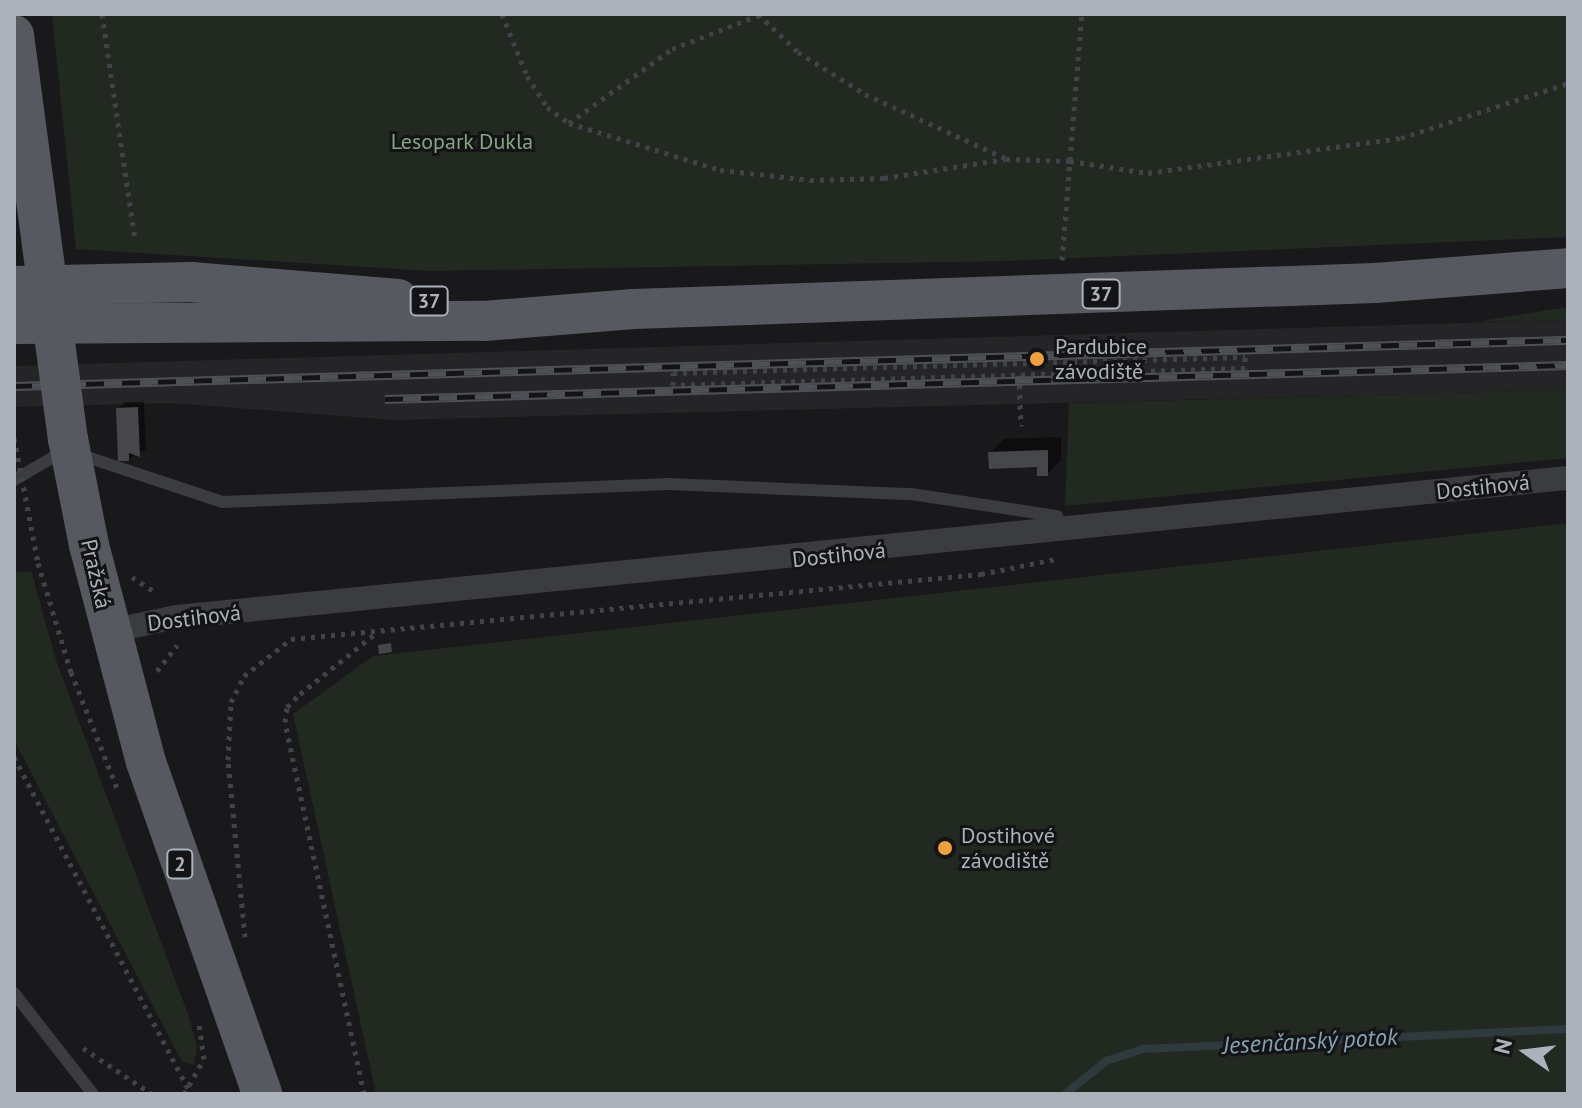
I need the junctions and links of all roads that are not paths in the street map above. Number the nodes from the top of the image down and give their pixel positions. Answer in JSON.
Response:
{"nodes":[{"id":1,"x":14,"y":35,"type":"edge"},
{"id":2,"x":1568,"y":268,"type":"edge"},
{"id":3,"x":14,"y":286,"type":"edge"},
{"id":4,"x":634,"y":309,"type":"junction"},
{"id":5,"x":14,"y":324,"type":"edge"},
{"id":6,"x":1568,"y":478,"type":"edge"},
{"id":7,"x":14,"y":480,"type":"edge"},
{"id":8,"x":1057,"y":516,"type":"dead end"},
{"id":9,"x":110,"y":631,"type":"junction"},
{"id":10,"x":14,"y":993,"type":"edge"},
{"id":11,"x":93,"y":1094,"type":"edge"},
{"id":12,"x":262,"y":1094,"type":"edge"}],
"edges":[{"from":1,"to":9,"type":"main road","name":"Pražská","number":"2","bridge":true},
{"from":2,"to":4,"type":"main road","number":"37"},
{"from":3,"to":4,"type":"main road","number":"37"},
{"from":4,"to":5,"type":"main road","number":"37"},
{"from":6,"to":9,"type":"street","name":"Dostihová"},
{"from":7,"to":8,"type":"lane"},
{"from":9,"to":12,"type":"main road","name":"Pražská","number":"2"},
{"from":10,"to":11,"type":"lane"}]}
